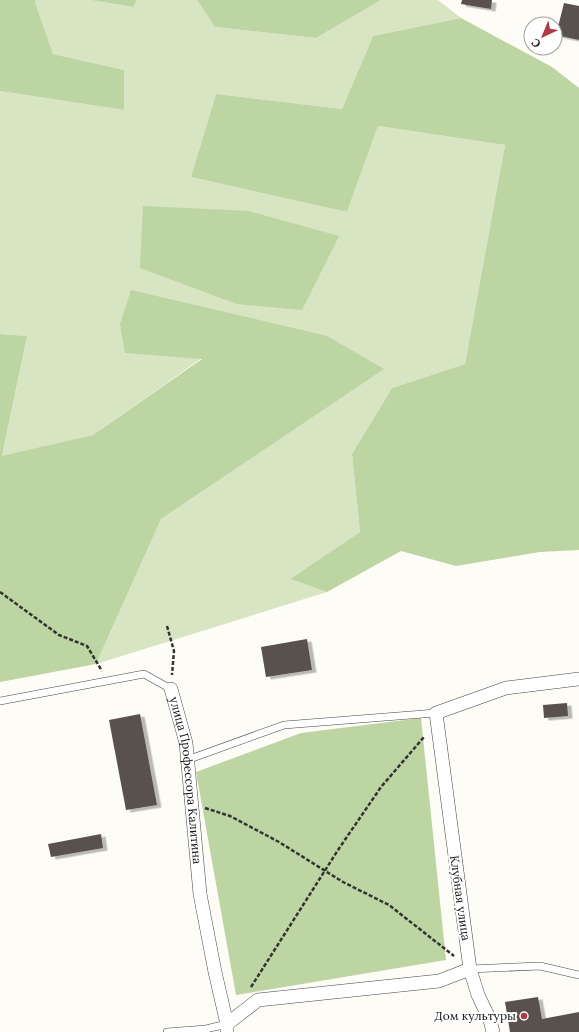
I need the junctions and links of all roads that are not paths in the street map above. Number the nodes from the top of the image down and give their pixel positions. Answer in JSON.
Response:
{"nodes":[{"id":1,"x":579,"y":679,"type":"edge"},
{"id":2,"x":171,"y":689,"type":"joint"},
{"id":3,"x":0,"y":701,"type":"edge"},
{"id":4,"x":436,"y":713,"type":"junction"},
{"id":5,"x":187,"y":760,"type":"junction"},
{"id":6,"x":470,"y":969,"type":"junction"},
{"id":7,"x":579,"y":975,"type":"edge"},
{"id":8,"x":227,"y":1028,"type":"edge"},
{"id":9,"x":167,"y":1032,"type":"edge"},
{"id":10,"x":493,"y":1032,"type":"edge"}],
"edges":[{"from":1,"to":4,"type":"street"},
{"from":2,"to":3,"type":"lane","name":"улица Профессора Калитина"},
{"from":2,"to":5,"type":"street","name":"улица Профессора Калитина"},
{"from":4,"to":5,"type":"lane"},
{"from":4,"to":6,"type":"street","name":"Клубная улица"},
{"from":5,"to":8,"type":"street","name":"улица Профессора Калитина"},
{"from":6,"to":7,"type":"lane"},
{"from":6,"to":8,"type":"street"},
{"from":6,"to":10,"type":"street","name":"Клубная улица"},
{"from":8,"to":9,"type":"lane"}]}
